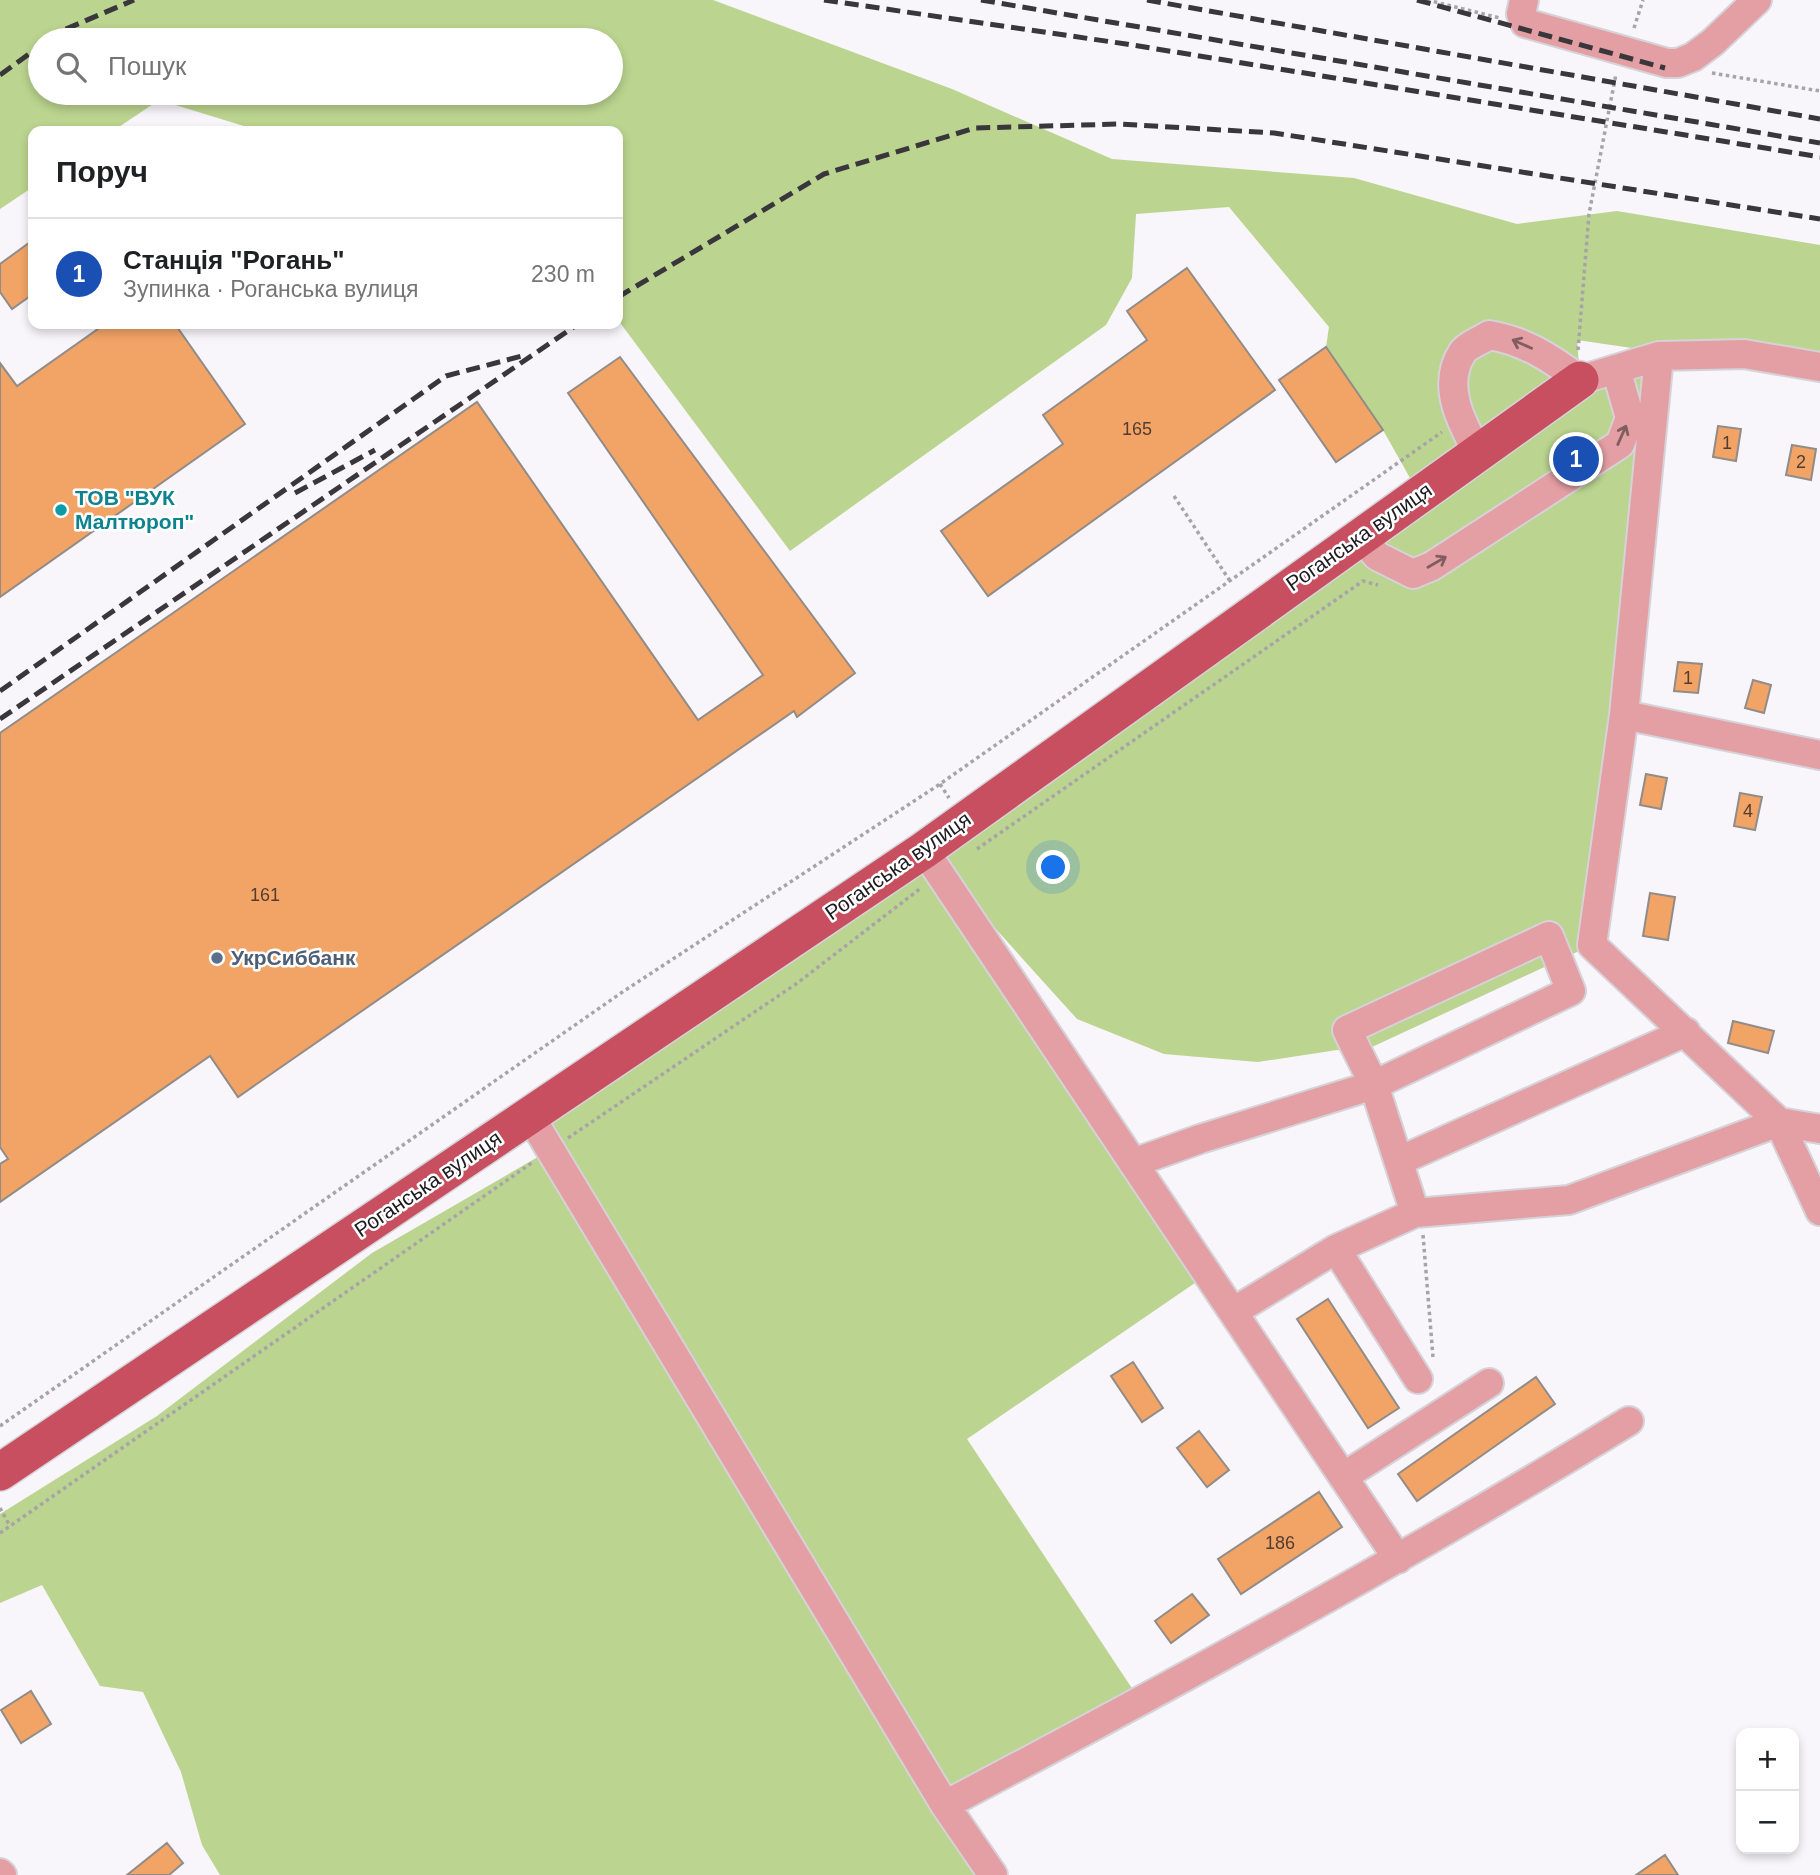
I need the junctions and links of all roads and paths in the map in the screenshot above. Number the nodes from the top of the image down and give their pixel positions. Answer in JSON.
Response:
{"nodes":[{"id":1,"x":1427,"y":0,"type":"edge"},
{"id":2,"x":1757,"y":0,"type":"edge"},
{"id":3,"x":1524,"y":11,"type":"edge"},
{"id":4,"x":1621,"y":51,"type":"junction"},
{"id":5,"x":1673,"y":63,"type":"junction"},
{"id":6,"x":1820,"y":91,"type":"edge"},
{"id":7,"x":1612,"y":94,"type":"junction"},
{"id":8,"x":1618,"y":96,"type":"dead end"},
{"id":9,"x":1660,"y":356,"type":"junction"},
{"id":10,"x":1820,"y":367,"type":"edge"},
{"id":11,"x":1616,"y":369,"type":"junction"},
{"id":12,"x":1580,"y":380,"type":"junction"},
{"id":13,"x":1460,"y":420,"type":"junction"},
{"id":14,"x":1478,"y":453,"type":"junction"},
{"id":15,"x":1174,"y":496,"type":"dead end"},
{"id":16,"x":1360,"y":536,"type":"junction"},
{"id":17,"x":1230,"y":581,"type":"junction"},
{"id":18,"x":1382,"y":586,"type":"dead end"},
{"id":19,"x":1624,"y":715,"type":"junction"},
{"id":20,"x":1820,"y":755,"type":"edge"},
{"id":21,"x":932,"y":862,"type":"junction"},
{"id":22,"x":1686,"y":1032,"type":"junction"},
{"id":23,"x":1374,"y":1085,"type":"junction"},
{"id":24,"x":530,"y":1116,"type":"junction"},
{"id":25,"x":1779,"y":1122,"type":"junction"},
{"id":26,"x":1820,"y":1129,"type":"edge"},
{"id":27,"x":550,"y":1150,"type":"junction"},
{"id":28,"x":1399,"y":1161,"type":"junction"},
{"id":29,"x":1133,"y":1163,"type":"junction"},
{"id":30,"x":1820,"y":1211,"type":"edge"},
{"id":31,"x":1418,"y":1213,"type":"junction"},
{"id":32,"x":1336,"y":1249,"type":"junction"},
{"id":33,"x":1233,"y":1312,"type":"junction"},
{"id":34,"x":1426,"y":1370,"type":"joint"},
{"id":35,"x":1489,"y":1383,"type":"dead end"},
{"id":36,"x":1629,"y":1421,"type":"dead end"},
{"id":37,"x":0,"y":1426,"type":"edge"},
{"id":38,"x":0,"y":1472,"type":"edge"},
{"id":39,"x":1343,"y":1477,"type":"junction"},
{"id":40,"x":0,"y":1508,"type":"edge"},
{"id":41,"x":10,"y":1526,"type":"junction"},
{"id":42,"x":0,"y":1533,"type":"edge"},
{"id":43,"x":1398,"y":1559,"type":"junction"},
{"id":44,"x":945,"y":1805,"type":"junction"},
{"id":45,"x":992,"y":1875,"type":"edge"}],
"edges":[{"from":1,"to":3,"type":"path"},
{"from":2,"to":5,"type":"street"},
{"from":3,"to":4,"type":"street"},
{"from":4,"to":5,"type":"street"},
{"from":4,"to":7,"type":"path"},
{"from":5,"to":6,"type":"path"},
{"from":7,"to":8,"type":"path"},
{"from":7,"to":12,"type":"path"},
{"from":9,"to":10,"type":"street","name":"Роганська вулиця"},
{"from":9,"to":11,"type":"street","name":"Роганська вулиця"},
{"from":9,"to":19,"type":"street"},
{"from":11,"to":12,"type":"street","name":"Роганська вулиця"},
{"from":16,"to":11,"type":"street","one_way":true},
{"from":12,"to":13,"type":"street","one_way":true},
{"from":12,"to":14,"type":"main road","name":"Роганська вулиця"},
{"from":13,"to":14,"type":"street"},
{"from":13,"to":17,"type":"path"},
{"from":14,"to":16,"type":"main road","name":"Роганська вулиця"},
{"from":15,"to":17,"type":"path"},
{"from":16,"to":21,"type":"main road","name":"Роганська вулиця"},
{"from":17,"to":37,"type":"path"},
{"from":18,"to":21,"type":"path"},
{"from":19,"to":20,"type":"street"},
{"from":19,"to":22,"type":"street"},
{"from":21,"to":24,"type":"main road","name":"Роганська вулиця"},
{"from":21,"to":27,"type":"path"},
{"from":21,"to":29,"type":"street"},
{"from":22,"to":25,"type":"street"},
{"from":22,"to":28,"type":"street"},
{"from":23,"to":23,"type":"street"},
{"from":23,"to":28,"type":"street"},
{"from":23,"to":29,"type":"street"},
{"from":24,"to":27,"type":"street"},
{"from":24,"to":38,"type":"main road","name":"Роганська вулиця"},
{"from":25,"to":26,"type":"street"},
{"from":25,"to":30,"type":"street"},
{"from":25,"to":31,"type":"street"},
{"from":27,"to":41,"type":"path"},
{"from":27,"to":44,"type":"street"},
{"from":28,"to":31,"type":"street"},
{"from":29,"to":33,"type":"street"},
{"from":31,"to":32,"type":"street"},
{"from":31,"to":34,"type":"path"},
{"from":32,"to":33,"type":"street"},
{"from":32,"to":34,"type":"street"},
{"from":33,"to":39,"type":"street"},
{"from":35,"to":39,"type":"street"},
{"from":36,"to":43,"type":"street"},
{"from":39,"to":43,"type":"street"},
{"from":40,"to":41,"type":"path"},
{"from":41,"to":42,"type":"path"},
{"from":43,"to":44,"type":"street"},
{"from":44,"to":45,"type":"street"}]}
